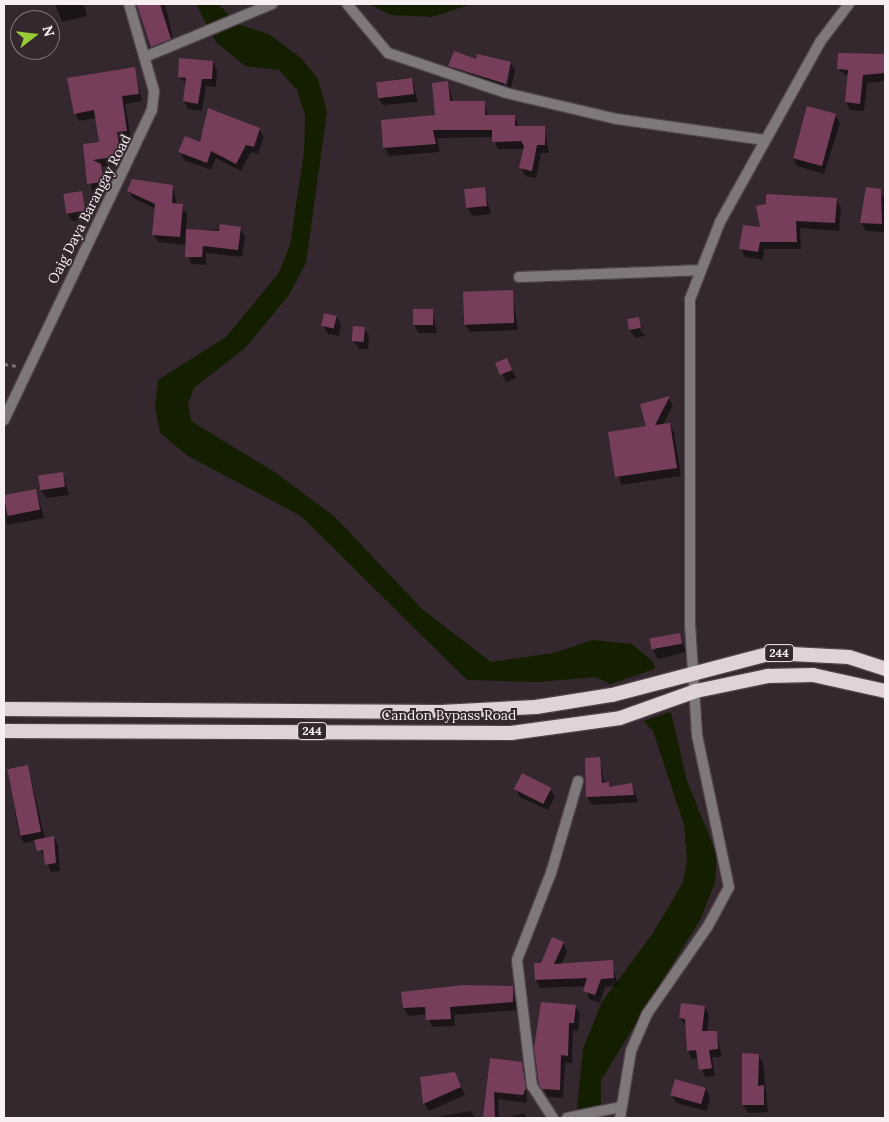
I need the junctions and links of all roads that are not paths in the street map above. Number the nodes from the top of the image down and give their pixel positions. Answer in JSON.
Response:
{"nodes":[{"id":1,"x":129,"y":4,"type":"edge"},
{"id":2,"x":272,"y":4,"type":"edge"},
{"id":3,"x":347,"y":4,"type":"edge"},
{"id":4,"x":849,"y":4,"type":"edge"},
{"id":5,"x":145,"y":56,"type":"junction"},
{"id":6,"x":765,"y":140,"type":"junction"},
{"id":7,"x":699,"y":270,"type":"junction"},
{"id":8,"x":519,"y":278,"type":"dead end"},
{"id":9,"x":4,"y":420,"type":"edge"},
{"id":10,"x":885,"y":669,"type":"edge"},
{"id":11,"x":693,"y":671,"type":"junction"},
{"id":12,"x":696,"y":691,"type":"junction"},
{"id":13,"x":885,"y":691,"type":"edge"},
{"id":14,"x":4,"y":709,"type":"edge"},
{"id":15,"x":4,"y":731,"type":"edge"},
{"id":16,"x":578,"y":781,"type":"dead end"},
{"id":17,"x":620,"y":1107,"type":"junction"},
{"id":18,"x":570,"y":1117,"type":"edge"},
{"id":19,"x":553,"y":1118,"type":"edge"},
{"id":20,"x":620,"y":1118,"type":"edge"}],
"edges":[{"from":1,"to":5,"type":"street","name":"Oaig Daya Barangay Road"},
{"from":2,"to":5,"type":"street"},
{"from":3,"to":6,"type":"street"},
{"from":4,"to":6,"type":"street"},
{"from":5,"to":9,"type":"street","name":"Oaig Daya Barangay Road"},
{"from":6,"to":7,"type":"street"},
{"from":7,"to":8,"type":"street"},
{"from":7,"to":11,"type":"street"},
{"from":10,"to":11,"type":"highway","name":"Candon Bypass Road","number":"244"},
{"from":11,"to":12,"type":"street"},
{"from":11,"to":14,"type":"highway","name":"Candon Bypass Road","number":"244"},
{"from":12,"to":13,"type":"highway","name":"Candon Bypass Road","number":"244"},
{"from":12,"to":15,"type":"highway","name":"Candon Bypass Road","number":"244"},
{"from":12,"to":17,"type":"street"},
{"from":16,"to":19,"type":"street"},
{"from":17,"to":18,"type":"street"},
{"from":17,"to":20,"type":"street"}]}
